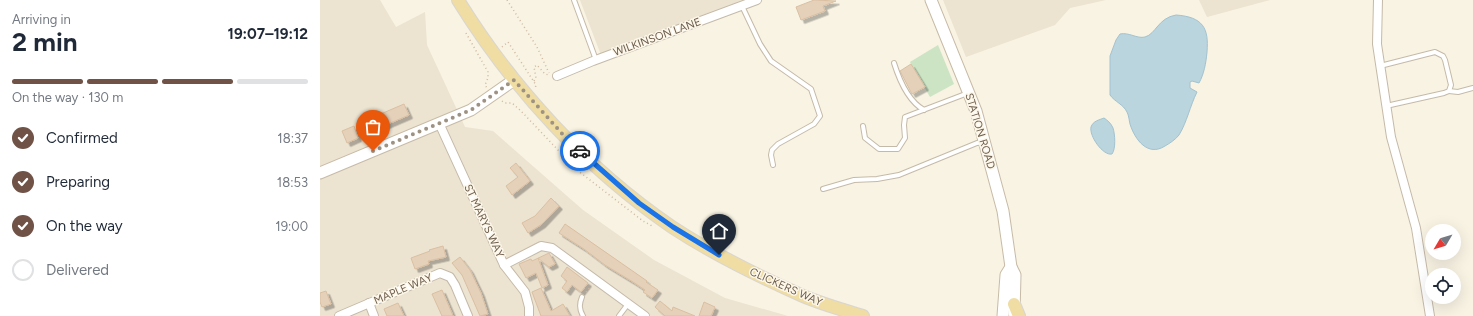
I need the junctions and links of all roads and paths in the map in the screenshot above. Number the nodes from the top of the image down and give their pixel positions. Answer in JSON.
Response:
{"nodes":[{"id":1,"x":458,"y":0,"type":"edge"},
{"id":2,"x":507,"y":0,"type":"edge"},
{"id":3,"x":574,"y":0,"type":"edge"},
{"id":4,"x":757,"y":0,"type":"edge"},
{"id":5,"x":930,"y":0,"type":"edge"},
{"id":6,"x":1378,"y":0,"type":"edge"},
{"id":7,"x":742,"y":6,"type":"junction"},
{"id":8,"x":596,"y":60,"type":"junction"},
{"id":9,"x":894,"y":62,"type":"dead end"},
{"id":10,"x":1380,"y":66,"type":"junction"},
{"id":11,"x":554,"y":75,"type":"junction"},
{"id":12,"x":514,"y":80,"type":"junction"},
{"id":13,"x":534,"y":82,"type":"dead end"},
{"id":14,"x":1473,"y":88,"type":"edge"},
{"id":15,"x":1449,"y":91,"type":"junction"},
{"id":16,"x":969,"y":93,"type":"junction"},
{"id":17,"x":1386,"y":106,"type":"junction"},
{"id":18,"x":924,"y":110,"type":"junction"},
{"id":19,"x":439,"y":123,"type":"junction"},
{"id":20,"x":863,"y":126,"type":"dead end"},
{"id":21,"x":984,"y":142,"type":"junction"},
{"id":22,"x":773,"y":165,"type":"dead end"},
{"id":23,"x":320,"y":173,"type":"edge"},
{"id":24,"x":823,"y":189,"type":"dead end"},
{"id":25,"x":504,"y":266,"type":"junction"},
{"id":26,"x":1011,"y":267,"type":"junction"},
{"id":27,"x":596,"y":280,"type":"junction"},
{"id":28,"x":582,"y":297,"type":"joint"},
{"id":29,"x":369,"y":303,"type":"junction"},
{"id":30,"x":629,"y":304,"type":"junction"},
{"id":31,"x":1014,"y":310,"type":"edge"},
{"id":32,"x":339,"y":316,"type":"edge"},
{"id":33,"x":374,"y":316,"type":"edge"},
{"id":34,"x":468,"y":316,"type":"edge"},
{"id":35,"x":529,"y":316,"type":"edge"},
{"id":36,"x":583,"y":316,"type":"edge"},
{"id":37,"x":619,"y":316,"type":"edge"},
{"id":38,"x":645,"y":316,"type":"edge"},
{"id":39,"x":863,"y":316,"type":"edge"},
{"id":40,"x":1003,"y":316,"type":"edge"},
{"id":41,"x":1019,"y":316,"type":"edge"},
{"id":42,"x":1430,"y":316,"type":"edge"}],
"edges":[{"from":1,"to":12,"type":"main road","name":"CLICKERS WAY"},
{"from":2,"to":11,"type":"path"},
{"from":3,"to":8,"type":"lane"},
{"from":4,"to":7,"type":"street","name":"WILKINSON LANE"},
{"from":5,"to":16,"type":"main road","name":"STATION ROAD"},
{"from":6,"to":10,"type":"street"},
{"from":7,"to":8,"type":"street","name":"WILKINSON LANE"},
{"from":7,"to":22,"type":"lane"},
{"from":8,"to":11,"type":"street","name":"WILKINSON LANE"},
{"from":9,"to":18,"type":"lane"},
{"from":10,"to":15,"type":"lane"},
{"from":10,"to":17,"type":"street"},
{"from":11,"to":13,"type":"path"},
{"from":12,"to":19,"type":"main road"},
{"from":12,"to":39,"type":"main road","name":"CLICKERS WAY"},
{"from":14,"to":15,"type":"lane"},
{"from":15,"to":17,"type":"lane"},
{"from":16,"to":18,"type":"lane"},
{"from":16,"to":21,"type":"main road","name":"STATION ROAD"},
{"from":17,"to":42,"type":"street"},
{"from":18,"to":20,"type":"lane"},
{"from":19,"to":23,"type":"main road"},
{"from":19,"to":25,"type":"street","name":"ST MARYS WAY"},
{"from":21,"to":24,"type":"lane"},
{"from":21,"to":26,"type":"main road","name":"STATION ROAD"},
{"from":25,"to":27,"type":"street"},
{"from":25,"to":35,"type":"street","name":"ST MARYS WAY"},
{"from":26,"to":31,"type":"main road","name":"STATION ROAD"},
{"from":26,"to":40,"type":"main road","name":"STATION ROAD"},
{"from":27,"to":28,"type":"path"},
{"from":27,"to":30,"type":"street"},
{"from":28,"to":36,"type":"lane"},
{"from":29,"to":32,"type":"street","name":"MAPLE WAY"},
{"from":29,"to":33,"type":"street"},
{"from":29,"to":34,"type":"street","name":"MAPLE WAY"},
{"from":30,"to":37,"type":"lane"},
{"from":30,"to":38,"type":"street"},
{"from":31,"to":41,"type":"main road"}]}
